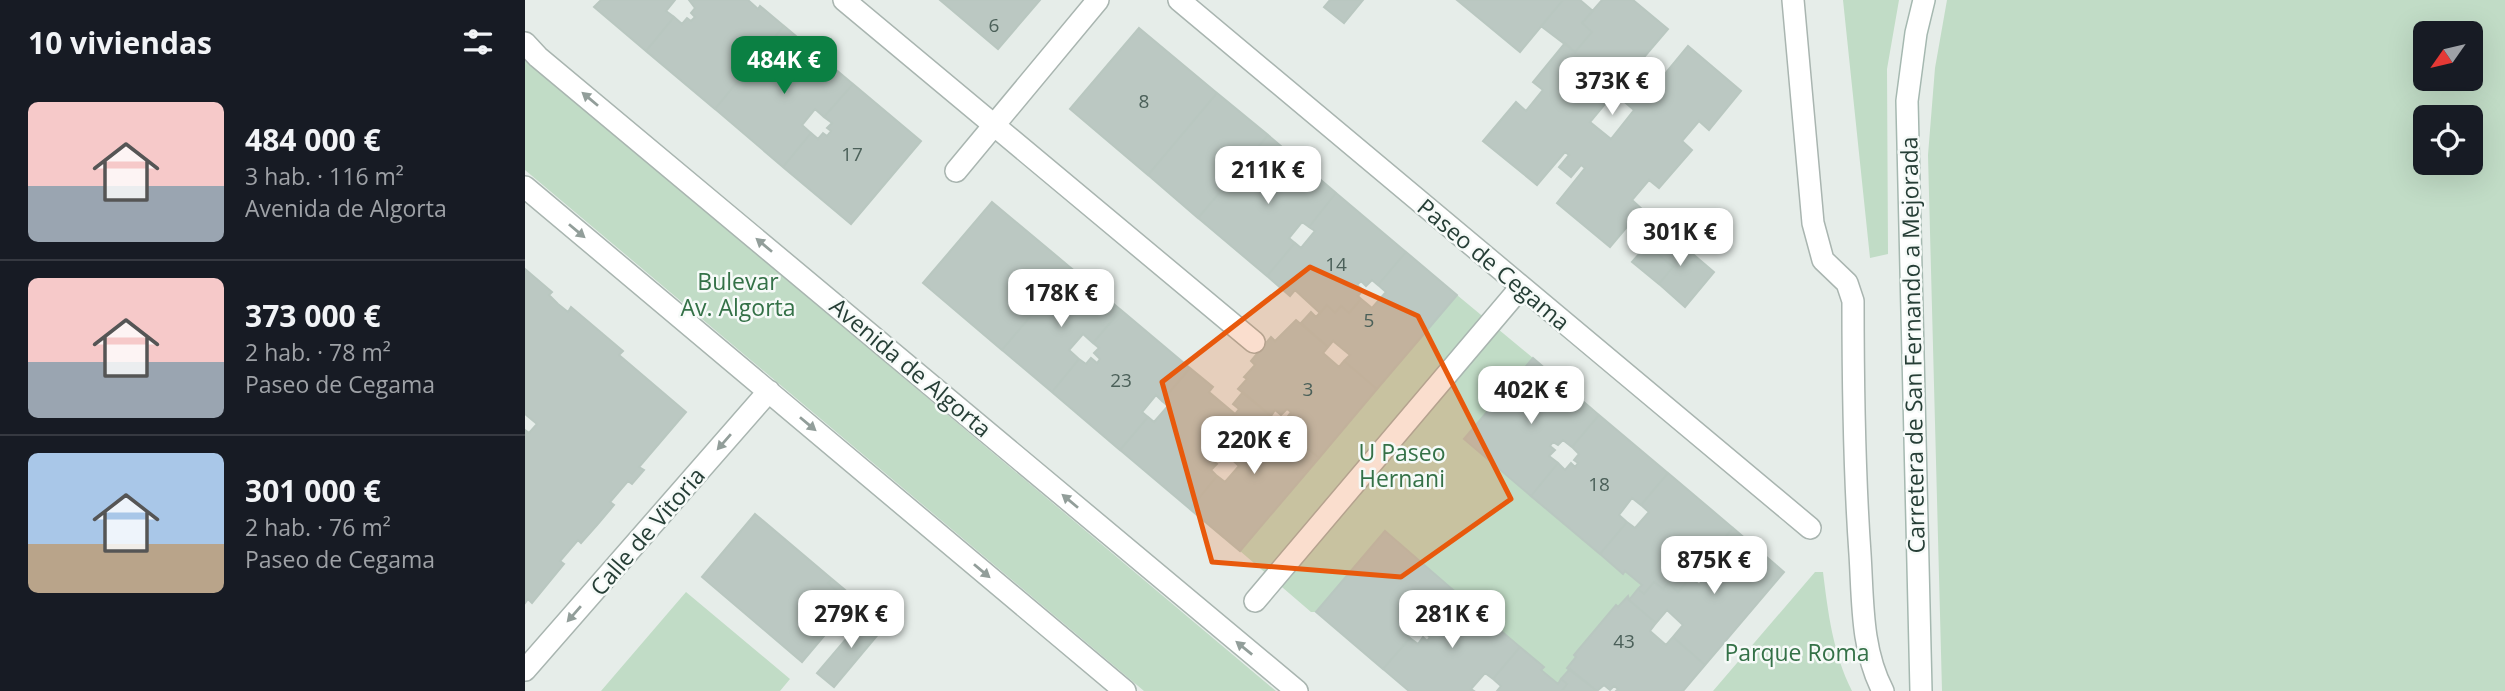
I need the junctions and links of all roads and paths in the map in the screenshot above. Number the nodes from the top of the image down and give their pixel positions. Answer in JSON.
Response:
{"nodes":[{"id":1,"x":845,"y":0,"type":"edge"},
{"id":2,"x":1098,"y":0,"type":"edge"},
{"id":3,"x":1179,"y":0,"type":"edge"},
{"id":4,"x":1793,"y":0,"type":"edge"},
{"id":5,"x":1924,"y":0,"type":"edge"},
{"id":6,"x":525,"y":43,"type":"edge"},
{"id":7,"x":994,"y":125,"type":"junction"},
{"id":8,"x":956,"y":172,"type":"dead end"},
{"id":9,"x":525,"y":187,"type":"edge"},
{"id":10,"x":1521,"y":287,"type":"junction"},
{"id":11,"x":1254,"y":342,"type":"dead end"},
{"id":12,"x":769,"y":391,"type":"junction"},
{"id":13,"x":1810,"y":528,"type":"dead end"},
{"id":14,"x":1255,"y":601,"type":"dead end"},
{"id":15,"x":525,"y":670,"type":"edge"},
{"id":16,"x":1125,"y":691,"type":"edge"},
{"id":17,"x":1297,"y":691,"type":"edge"},
{"id":18,"x":1883,"y":691,"type":"edge"},
{"id":19,"x":1921,"y":691,"type":"edge"}],
"edges":[{"from":1,"to":7,"type":"street"},
{"from":2,"to":7,"type":"street"},
{"from":3,"to":10,"type":"street","name":"Paseo de Cegama"},
{"from":4,"to":18,"type":"street"},
{"from":5,"to":19,"type":"street","name":"Carretera de San Fernando a Mejorada"},
{"from":17,"to":6,"type":"street","name":"Avenida de Algorta","one_way":true},
{"from":7,"to":8,"type":"street"},
{"from":7,"to":11,"type":"street"},
{"from":9,"to":12,"type":"street","one_way":true},
{"from":10,"to":13,"type":"street","name":"Paseo de Cegama"},
{"from":10,"to":14,"type":"street"},
{"from":12,"to":15,"type":"street","name":"Calle de Vitoria","one_way":true},
{"from":12,"to":16,"type":"street","one_way":true}]}
